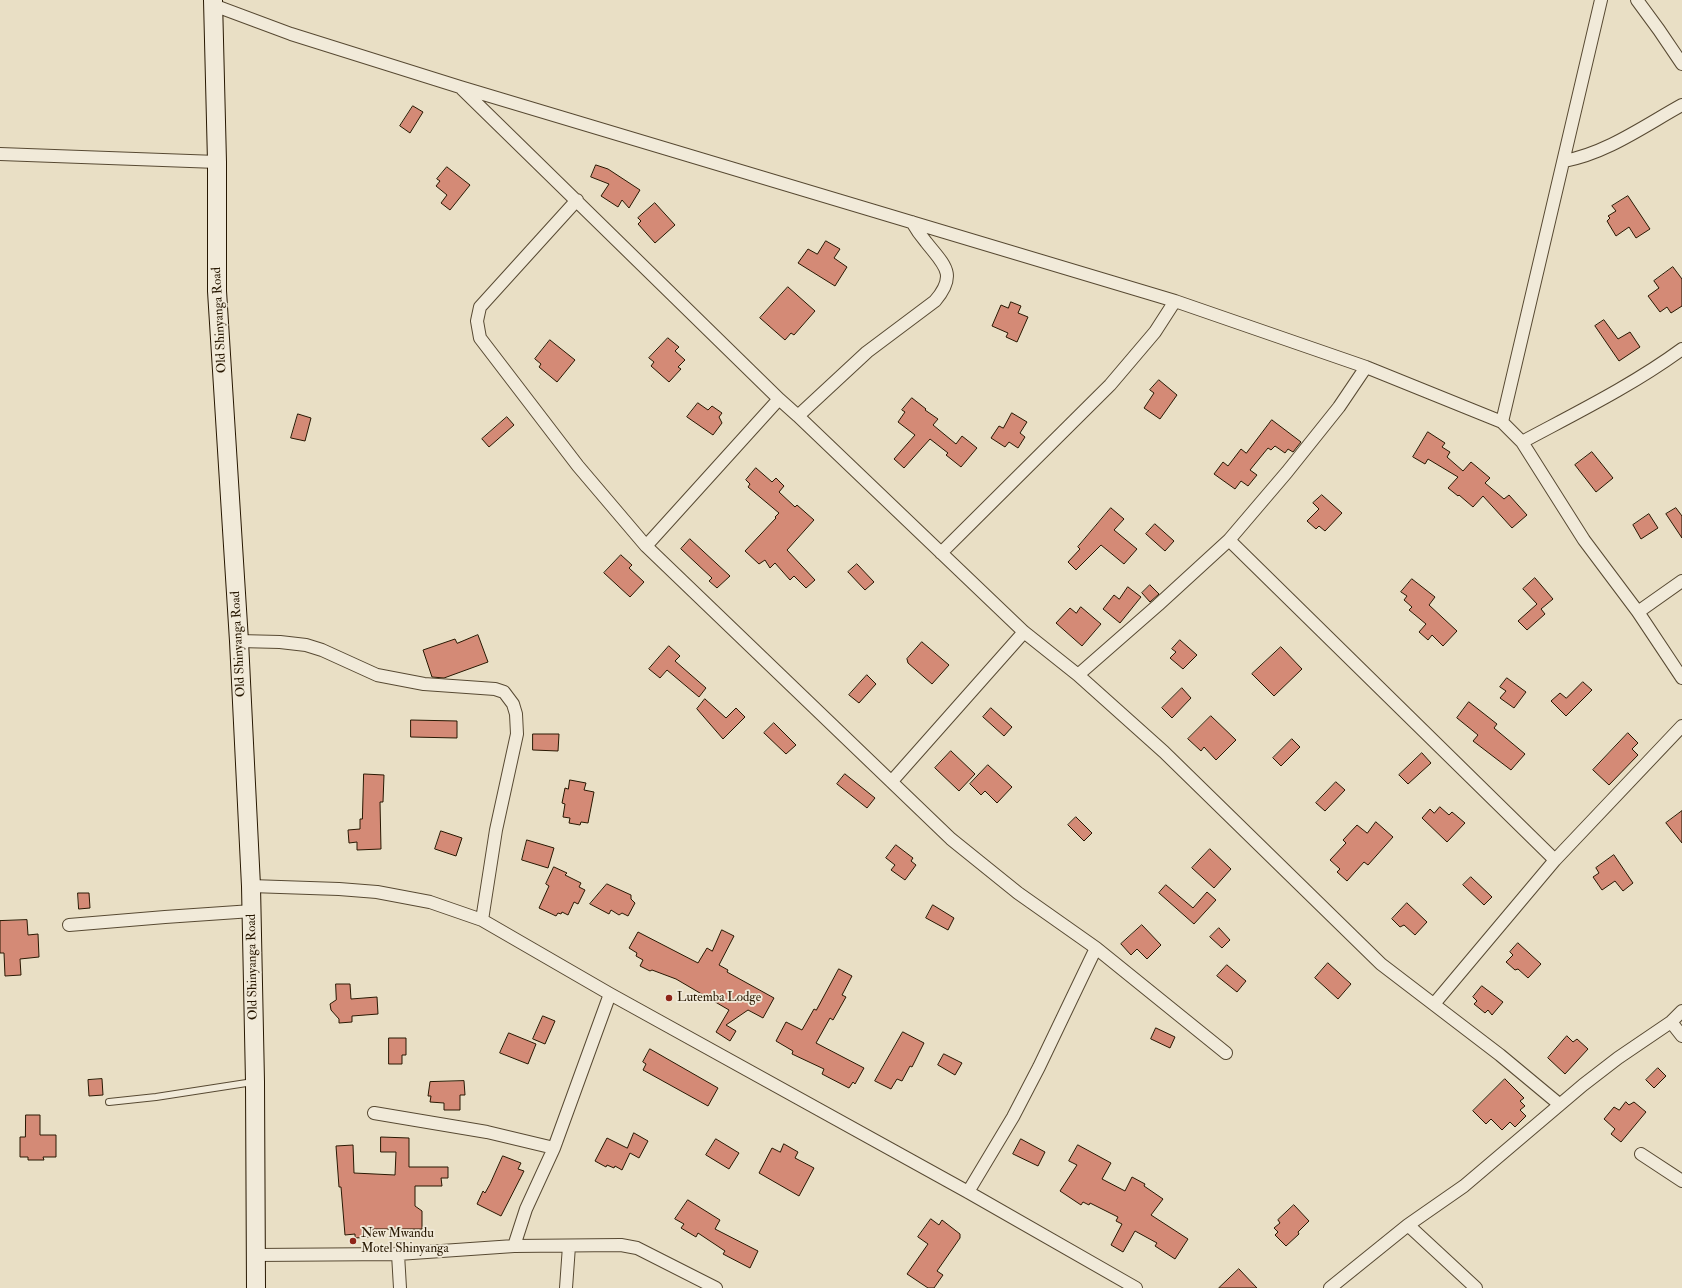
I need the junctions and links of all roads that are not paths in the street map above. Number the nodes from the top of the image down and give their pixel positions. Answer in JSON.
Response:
{"nodes":[{"id":1,"x":1601,"y":0,"type":"edge"},
{"id":2,"x":1637,"y":0,"type":"edge"},
{"id":3,"x":213,"y":3,"type":"edge"},
{"id":4,"x":1682,"y":64,"type":"edge"},
{"id":5,"x":460,"y":87,"type":"junction"},
{"id":6,"x":1682,"y":105,"type":"edge"},
{"id":7,"x":0,"y":154,"type":"edge"},
{"id":8,"x":218,"y":162,"type":"junction"},
{"id":9,"x":1564,"y":162,"type":"junction"},
{"id":10,"x":577,"y":200,"type":"junction"},
{"id":11,"x":912,"y":222,"type":"junction"},
{"id":12,"x":1175,"y":301,"type":"junction"},
{"id":13,"x":1682,"y":349,"type":"edge"},
{"id":14,"x":1366,"y":367,"type":"junction"},
{"id":15,"x":778,"y":399,"type":"junction"},
{"id":16,"x":798,"y":416,"type":"junction"},
{"id":17,"x":1502,"y":422,"type":"junction"},
{"id":18,"x":1522,"y":442,"type":"junction"},
{"id":19,"x":1229,"y":540,"type":"junction"},
{"id":20,"x":646,"y":546,"type":"junction"},
{"id":21,"x":941,"y":553,"type":"junction"},
{"id":22,"x":1682,"y":581,"type":"edge"},
{"id":23,"x":1638,"y":612,"type":"junction"},
{"id":24,"x":1024,"y":632,"type":"junction"},
{"id":25,"x":239,"y":641,"type":"junction"},
{"id":26,"x":1078,"y":674,"type":"junction"},
{"id":27,"x":1682,"y":678,"type":"edge"},
{"id":28,"x":1682,"y":726,"type":"edge"},
{"id":29,"x":892,"y":781,"type":"junction"},
{"id":30,"x":1555,"y":860,"type":"junction"},
{"id":31,"x":251,"y":886,"type":"junction"},
{"id":32,"x":252,"y":912,"type":"junction"},
{"id":33,"x":482,"y":920,"type":"junction"},
{"id":34,"x":69,"y":925,"type":"dead end"},
{"id":35,"x":1096,"y":948,"type":"junction"},
{"id":36,"x":610,"y":994,"type":"junction"},
{"id":37,"x":1434,"y":1004,"type":"junction"},
{"id":38,"x":1682,"y":1011,"type":"edge"},
{"id":39,"x":1671,"y":1022,"type":"junction"},
{"id":40,"x":1682,"y":1036,"type":"edge"},
{"id":41,"x":1226,"y":1053,"type":"dead end"},
{"id":42,"x":255,"y":1082,"type":"junction"},
{"id":43,"x":110,"y":1102,"type":"dead end"},
{"id":44,"x":1559,"y":1104,"type":"junction"},
{"id":45,"x":374,"y":1113,"type":"dead end"},
{"id":46,"x":554,"y":1148,"type":"junction"},
{"id":47,"x":1640,"y":1154,"type":"dead end"},
{"id":48,"x":1682,"y":1181,"type":"edge"},
{"id":49,"x":968,"y":1192,"type":"junction"},
{"id":50,"x":1408,"y":1226,"type":"junction"},
{"id":51,"x":514,"y":1246,"type":"junction"},
{"id":52,"x":569,"y":1246,"type":"junction"},
{"id":53,"x":398,"y":1254,"type":"junction"},
{"id":54,"x":255,"y":1255,"type":"junction"},
{"id":55,"x":1130,"y":1287,"type":"edge"},
{"id":56,"x":256,"y":1288,"type":"edge"},
{"id":57,"x":400,"y":1288,"type":"edge"},
{"id":58,"x":566,"y":1288,"type":"edge"},
{"id":59,"x":716,"y":1288,"type":"edge"},
{"id":60,"x":1330,"y":1288,"type":"edge"},
{"id":61,"x":1476,"y":1288,"type":"edge"}],
"edges":[{"from":1,"to":9,"type":"street"},
{"from":2,"to":4,"type":"street"},
{"from":3,"to":5,"type":"street"},
{"from":3,"to":8,"type":"main road","name":"Old Shinyanga Road"},
{"from":5,"to":10,"type":"street"},
{"from":5,"to":11,"type":"street"},
{"from":6,"to":9,"type":"street"},
{"from":7,"to":8,"type":"street"},
{"from":8,"to":25,"type":"main road","name":"Old Shinyanga Road"},
{"from":9,"to":17,"type":"street"},
{"from":10,"to":15,"type":"street"},
{"from":10,"to":20,"type":"street"},
{"from":11,"to":12,"type":"street"},
{"from":11,"to":16,"type":"street"},
{"from":12,"to":14,"type":"street"},
{"from":12,"to":21,"type":"street"},
{"from":13,"to":18,"type":"street"},
{"from":14,"to":17,"type":"street"},
{"from":14,"to":19,"type":"street"},
{"from":15,"to":16,"type":"street"},
{"from":15,"to":20,"type":"street"},
{"from":16,"to":21,"type":"street"},
{"from":17,"to":18,"type":"street"},
{"from":18,"to":23,"type":"street"},
{"from":19,"to":26,"type":"street"},
{"from":19,"to":30,"type":"street"},
{"from":20,"to":29,"type":"street"},
{"from":21,"to":24,"type":"street"},
{"from":22,"to":23,"type":"street"},
{"from":23,"to":27,"type":"street"},
{"from":24,"to":26,"type":"street"},
{"from":24,"to":29,"type":"street"},
{"from":25,"to":31,"type":"main road","name":"Old Shinyanga Road"},
{"from":25,"to":33,"type":"street"},
{"from":26,"to":37,"type":"street"},
{"from":28,"to":30,"type":"street"},
{"from":29,"to":35,"type":"street"},
{"from":30,"to":37,"type":"street"},
{"from":31,"to":32,"type":"main road","name":"Old Shinyanga Road"},
{"from":31,"to":33,"type":"street"},
{"from":32,"to":34,"type":"street"},
{"from":32,"to":42,"type":"main road","name":"Old Shinyanga Road"},
{"from":33,"to":36,"type":"street"},
{"from":35,"to":41,"type":"street"},
{"from":35,"to":49,"type":"street"},
{"from":36,"to":46,"type":"street"},
{"from":36,"to":49,"type":"street"},
{"from":37,"to":44,"type":"street"},
{"from":38,"to":39,"type":"street"},
{"from":39,"to":40,"type":"street"},
{"from":39,"to":44,"type":"street"},
{"from":42,"to":43,"type":"lane"},
{"from":42,"to":54,"type":"main road","name":"Old Shinyanga Road"},
{"from":44,"to":50,"type":"street"},
{"from":45,"to":46,"type":"street"},
{"from":46,"to":51,"type":"street"},
{"from":47,"to":48,"type":"street"},
{"from":49,"to":55,"type":"street"},
{"from":50,"to":60,"type":"street"},
{"from":50,"to":61,"type":"street"},
{"from":51,"to":52,"type":"street"},
{"from":51,"to":53,"type":"street"},
{"from":52,"to":58,"type":"street"},
{"from":52,"to":59,"type":"street"},
{"from":53,"to":54,"type":"street"},
{"from":53,"to":57,"type":"street"},
{"from":54,"to":56,"type":"main road","name":"Old Shinyanga Road"}]}
